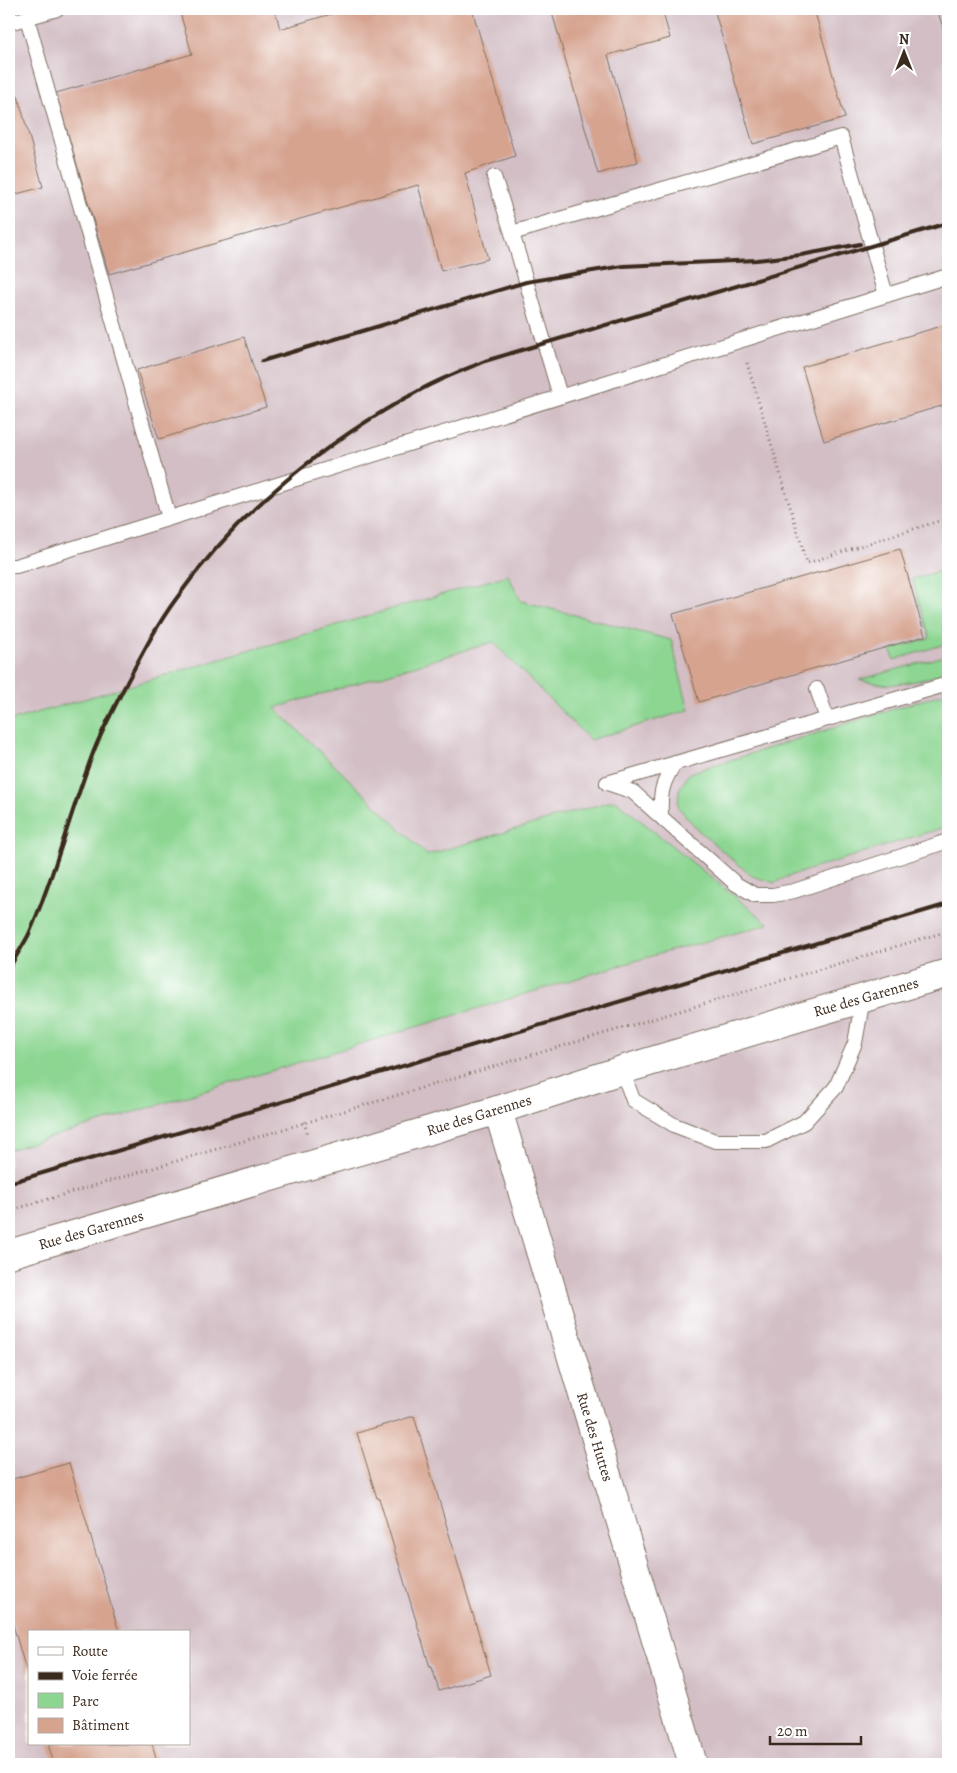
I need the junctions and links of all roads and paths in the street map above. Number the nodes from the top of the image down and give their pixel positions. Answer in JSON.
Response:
{"nodes":[{"id":1,"x":57,"y":9,"type":"edge"},
{"id":2,"x":27,"y":18,"type":"junction"},
{"id":3,"x":9,"y":23,"type":"edge"},
{"id":4,"x":494,"y":178,"type":"dead end"},
{"id":5,"x":512,"y":233,"type":"junction"},
{"id":6,"x":948,"y":276,"type":"edge"},
{"id":7,"x":886,"y":295,"type":"junction"},
{"id":8,"x":740,"y":340,"type":"junction"},
{"id":9,"x":560,"y":396,"type":"junction"},
{"id":10,"x":169,"y":518,"type":"junction"},
{"id":11,"x":948,"y":518,"type":"edge"},
{"id":12,"x":9,"y":566,"type":"edge"},
{"id":13,"x":948,"y":684,"type":"edge"},
{"id":14,"x":817,"y":689,"type":"dead end"},
{"id":15,"x":827,"y":719,"type":"junction"},
{"id":16,"x":675,"y":763,"type":"junction"},
{"id":17,"x":661,"y":815,"type":"junction"},
{"id":18,"x":948,"y":841,"type":"edge"},
{"id":19,"x":948,"y":931,"type":"edge"},
{"id":20,"x":947,"y":977,"type":"edge"},
{"id":21,"x":864,"y":998,"type":"junction"},
{"id":22,"x":622,"y":1070,"type":"junction"},
{"id":23,"x":498,"y":1110,"type":"junction"},
{"id":24,"x":9,"y":1211,"type":"edge"},
{"id":25,"x":9,"y":1254,"type":"edge"},
{"id":26,"x":693,"y":1764,"type":"edge"}],
"edges":[{"from":1,"to":2,"type":"lane"},
{"from":2,"to":3,"type":"lane"},
{"from":2,"to":10,"type":"lane"},
{"from":4,"to":5,"type":"lane"},
{"from":5,"to":7,"type":"lane"},
{"from":5,"to":9,"type":"lane"},
{"from":6,"to":7,"type":"lane"},
{"from":7,"to":8,"type":"lane"},
{"from":8,"to":9,"type":"lane"},
{"from":8,"to":11,"type":"path"},
{"from":9,"to":10,"type":"lane"},
{"from":10,"to":12,"type":"lane"},
{"from":13,"to":15,"type":"lane"},
{"from":14,"to":15,"type":"lane"},
{"from":15,"to":16,"type":"lane"},
{"from":16,"to":17,"type":"lane"},
{"from":16,"to":17,"type":"lane"},
{"from":17,"to":18,"type":"lane"},
{"from":19,"to":24,"type":"path"},
{"from":20,"to":21,"type":"street","name":"Rue des Garennes"},
{"from":21,"to":22,"type":"street","name":"Rue des Garennes"},
{"from":21,"to":22,"type":"lane"},
{"from":22,"to":23,"type":"street","name":"Rue des Garennes"},
{"from":23,"to":25,"type":"street","name":"Rue des Garennes"},
{"from":23,"to":26,"type":"street","name":"Rue des Huttes"}]}
